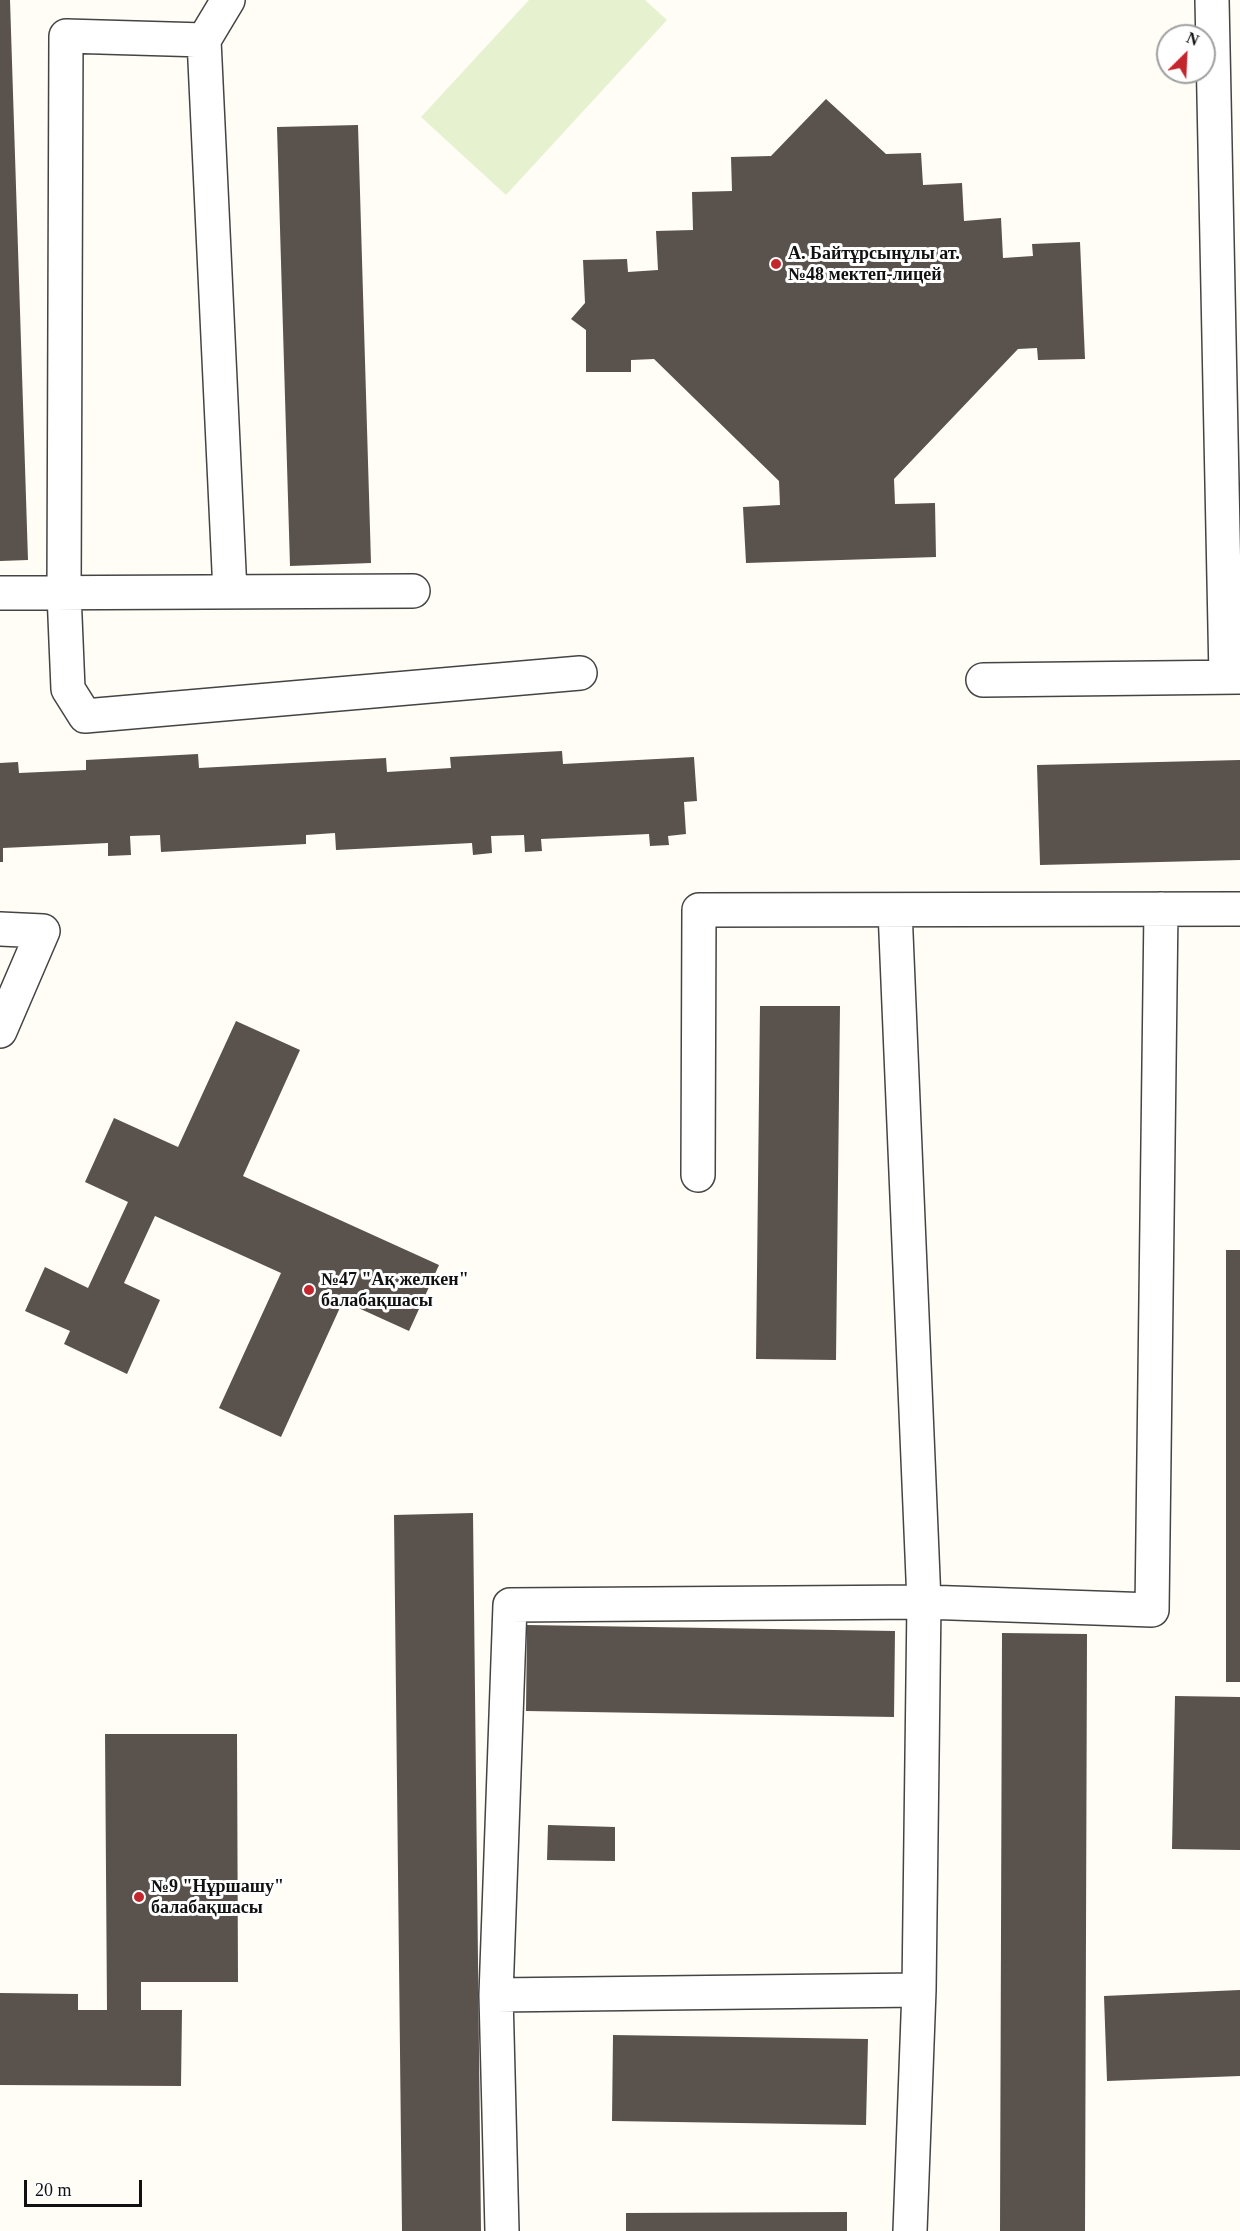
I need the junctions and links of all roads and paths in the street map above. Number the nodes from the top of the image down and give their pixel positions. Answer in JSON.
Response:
{"nodes":[{"id":1,"x":228,"y":0,"type":"edge"},
{"id":2,"x":1212,"y":0,"type":"edge"},
{"id":3,"x":204,"y":40,"type":"junction"},
{"id":4,"x":412,"y":591,"type":"dead end"},
{"id":5,"x":64,"y":592,"type":"junction"},
{"id":6,"x":230,"y":592,"type":"junction"},
{"id":7,"x":0,"y":593,"type":"edge"},
{"id":8,"x":580,"y":673,"type":"dead end"},
{"id":9,"x":1233,"y":677,"type":"edge"},
{"id":10,"x":983,"y":680,"type":"dead end"},
{"id":11,"x":1161,"y":909,"type":"junction"},
{"id":12,"x":1240,"y":909,"type":"edge"},
{"id":13,"x":895,"y":910,"type":"junction"},
{"id":14,"x":0,"y":929,"type":"edge"},
{"id":15,"x":0,"y":1031,"type":"edge"},
{"id":16,"x":698,"y":1175,"type":"dead end"},
{"id":17,"x":924,"y":1602,"type":"junction"},
{"id":18,"x":919,"y":1990,"type":"junction"},
{"id":19,"x":496,"y":1995,"type":"junction"},
{"id":20,"x":502,"y":2231,"type":"edge"},
{"id":21,"x":910,"y":2231,"type":"edge"}],
"edges":[{"from":1,"to":3,"type":"lane"},
{"from":2,"to":9,"type":"lane"},
{"from":3,"to":5,"type":"lane"},
{"from":3,"to":6,"type":"lane"},
{"from":4,"to":6,"type":"lane"},
{"from":5,"to":6,"type":"lane"},
{"from":5,"to":7,"type":"lane"},
{"from":5,"to":8,"type":"lane"},
{"from":9,"to":10,"type":"lane"},
{"from":11,"to":12,"type":"lane"},
{"from":11,"to":13,"type":"lane"},
{"from":11,"to":17,"type":"lane"},
{"from":13,"to":16,"type":"lane"},
{"from":13,"to":17,"type":"lane"},
{"from":14,"to":15,"type":"lane"},
{"from":17,"to":18,"type":"lane"},
{"from":17,"to":19,"type":"lane"},
{"from":18,"to":19,"type":"lane"},
{"from":18,"to":21,"type":"lane"},
{"from":19,"to":20,"type":"lane"}]}
